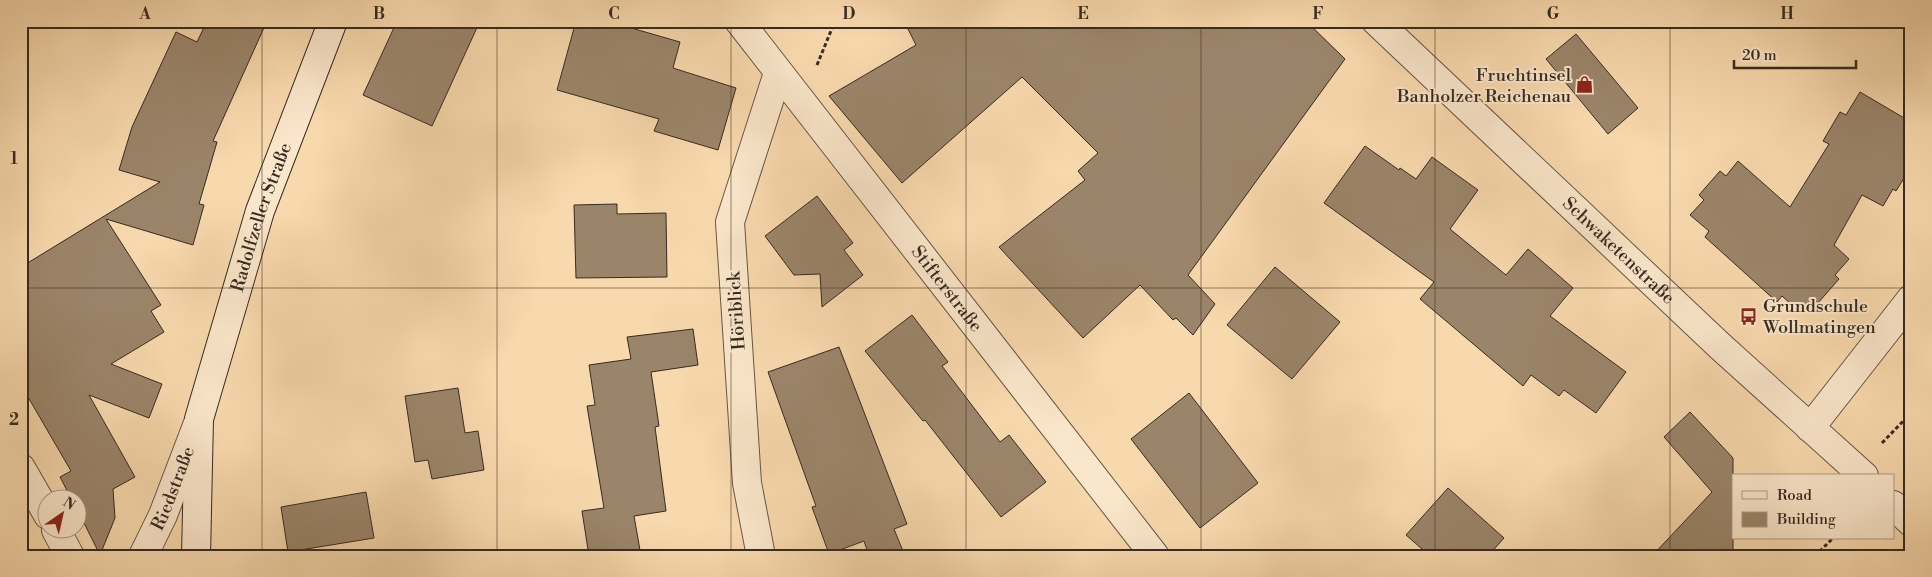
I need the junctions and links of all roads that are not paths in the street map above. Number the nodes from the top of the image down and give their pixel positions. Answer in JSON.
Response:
{"nodes":[{"id":1,"x":333,"y":21,"type":"edge"},
{"id":2,"x":739,"y":21,"type":"edge"},
{"id":3,"x":1376,"y":21,"type":"edge"},
{"id":4,"x":778,"y":73,"type":"junction"},
{"id":5,"x":1911,"y":299,"type":"edge"},
{"id":6,"x":199,"y":419,"type":"junction"},
{"id":7,"x":1810,"y":428,"type":"junction"},
{"id":8,"x":21,"y":468,"type":"edge"},
{"id":9,"x":1860,"y":472,"type":"edge"},
{"id":10,"x":38,"y":498,"type":"edge"},
{"id":11,"x":1894,"y":506,"type":"edge"},
{"id":12,"x":1911,"y":522,"type":"edge"},
{"id":13,"x":61,"y":540,"type":"edge"},
{"id":14,"x":70,"y":556,"type":"edge"},
{"id":15,"x":143,"y":556,"type":"edge"},
{"id":16,"x":196,"y":556,"type":"edge"},
{"id":17,"x":761,"y":556,"type":"edge"},
{"id":18,"x":1155,"y":556,"type":"edge"}],
"edges":[{"from":1,"to":6,"type":"street","name":"Radolfzeller Straße"},
{"from":2,"to":4,"type":"street","name":"Stifterstraße"},
{"from":3,"to":7,"type":"street","name":"Schwaketenstraße"},
{"from":4,"to":17,"type":"street","name":"Höriblick"},
{"from":4,"to":18,"type":"street","name":"Stifterstraße"},
{"from":5,"to":7,"type":"street"},
{"from":6,"to":15,"type":"street","name":"Riedstraße"},
{"from":6,"to":16,"type":"street"},
{"from":7,"to":9,"type":"street","name":"Schwaketenstraße"},
{"from":8,"to":10,"type":"street"},
{"from":11,"to":12,"type":"street"},
{"from":13,"to":14,"type":"street"}]}
